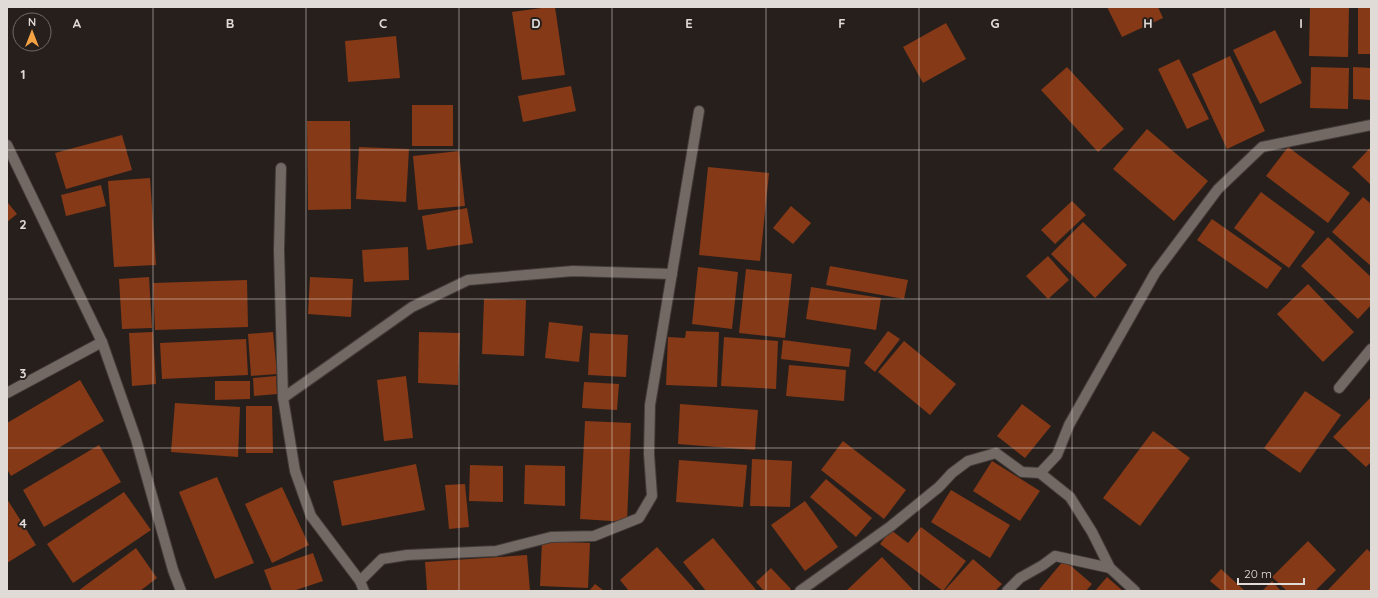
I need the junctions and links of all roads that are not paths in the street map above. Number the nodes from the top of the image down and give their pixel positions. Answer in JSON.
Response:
{"nodes":[{"id":1,"x":699,"y":111,"type":"dead end"},
{"id":2,"x":1371,"y":125,"type":"edge"},
{"id":3,"x":7,"y":145,"type":"edge"},
{"id":4,"x":282,"y":168,"type":"dead end"},
{"id":5,"x":672,"y":274,"type":"junction"},
{"id":6,"x":102,"y":342,"type":"junction"},
{"id":7,"x":1371,"y":348,"type":"edge"},
{"id":8,"x":1339,"y":388,"type":"dead end"},
{"id":9,"x":7,"y":393,"type":"edge"},
{"id":10,"x":283,"y":398,"type":"junction"},
{"id":11,"x":1040,"y":473,"type":"junction"},
{"id":12,"x":1110,"y":568,"type":"junction"},
{"id":13,"x":360,"y":581,"type":"junction"},
{"id":14,"x":181,"y":591,"type":"edge"},
{"id":15,"x":364,"y":591,"type":"edge"},
{"id":16,"x":800,"y":591,"type":"edge"},
{"id":17,"x":1007,"y":591,"type":"edge"},
{"id":18,"x":1134,"y":591,"type":"edge"}],
"edges":[{"from":1,"to":5,"type":"street"},
{"from":2,"to":11,"type":"street"},
{"from":3,"to":6,"type":"street"},
{"from":4,"to":10,"type":"street"},
{"from":5,"to":10,"type":"street"},
{"from":5,"to":13,"type":"street"},
{"from":6,"to":9,"type":"street"},
{"from":6,"to":14,"type":"street"},
{"from":7,"to":8,"type":"street"},
{"from":10,"to":13,"type":"street"},
{"from":11,"to":12,"type":"street"},
{"from":11,"to":16,"type":"street"},
{"from":12,"to":17,"type":"street"},
{"from":12,"to":18,"type":"street"},
{"from":13,"to":15,"type":"street"}]}
